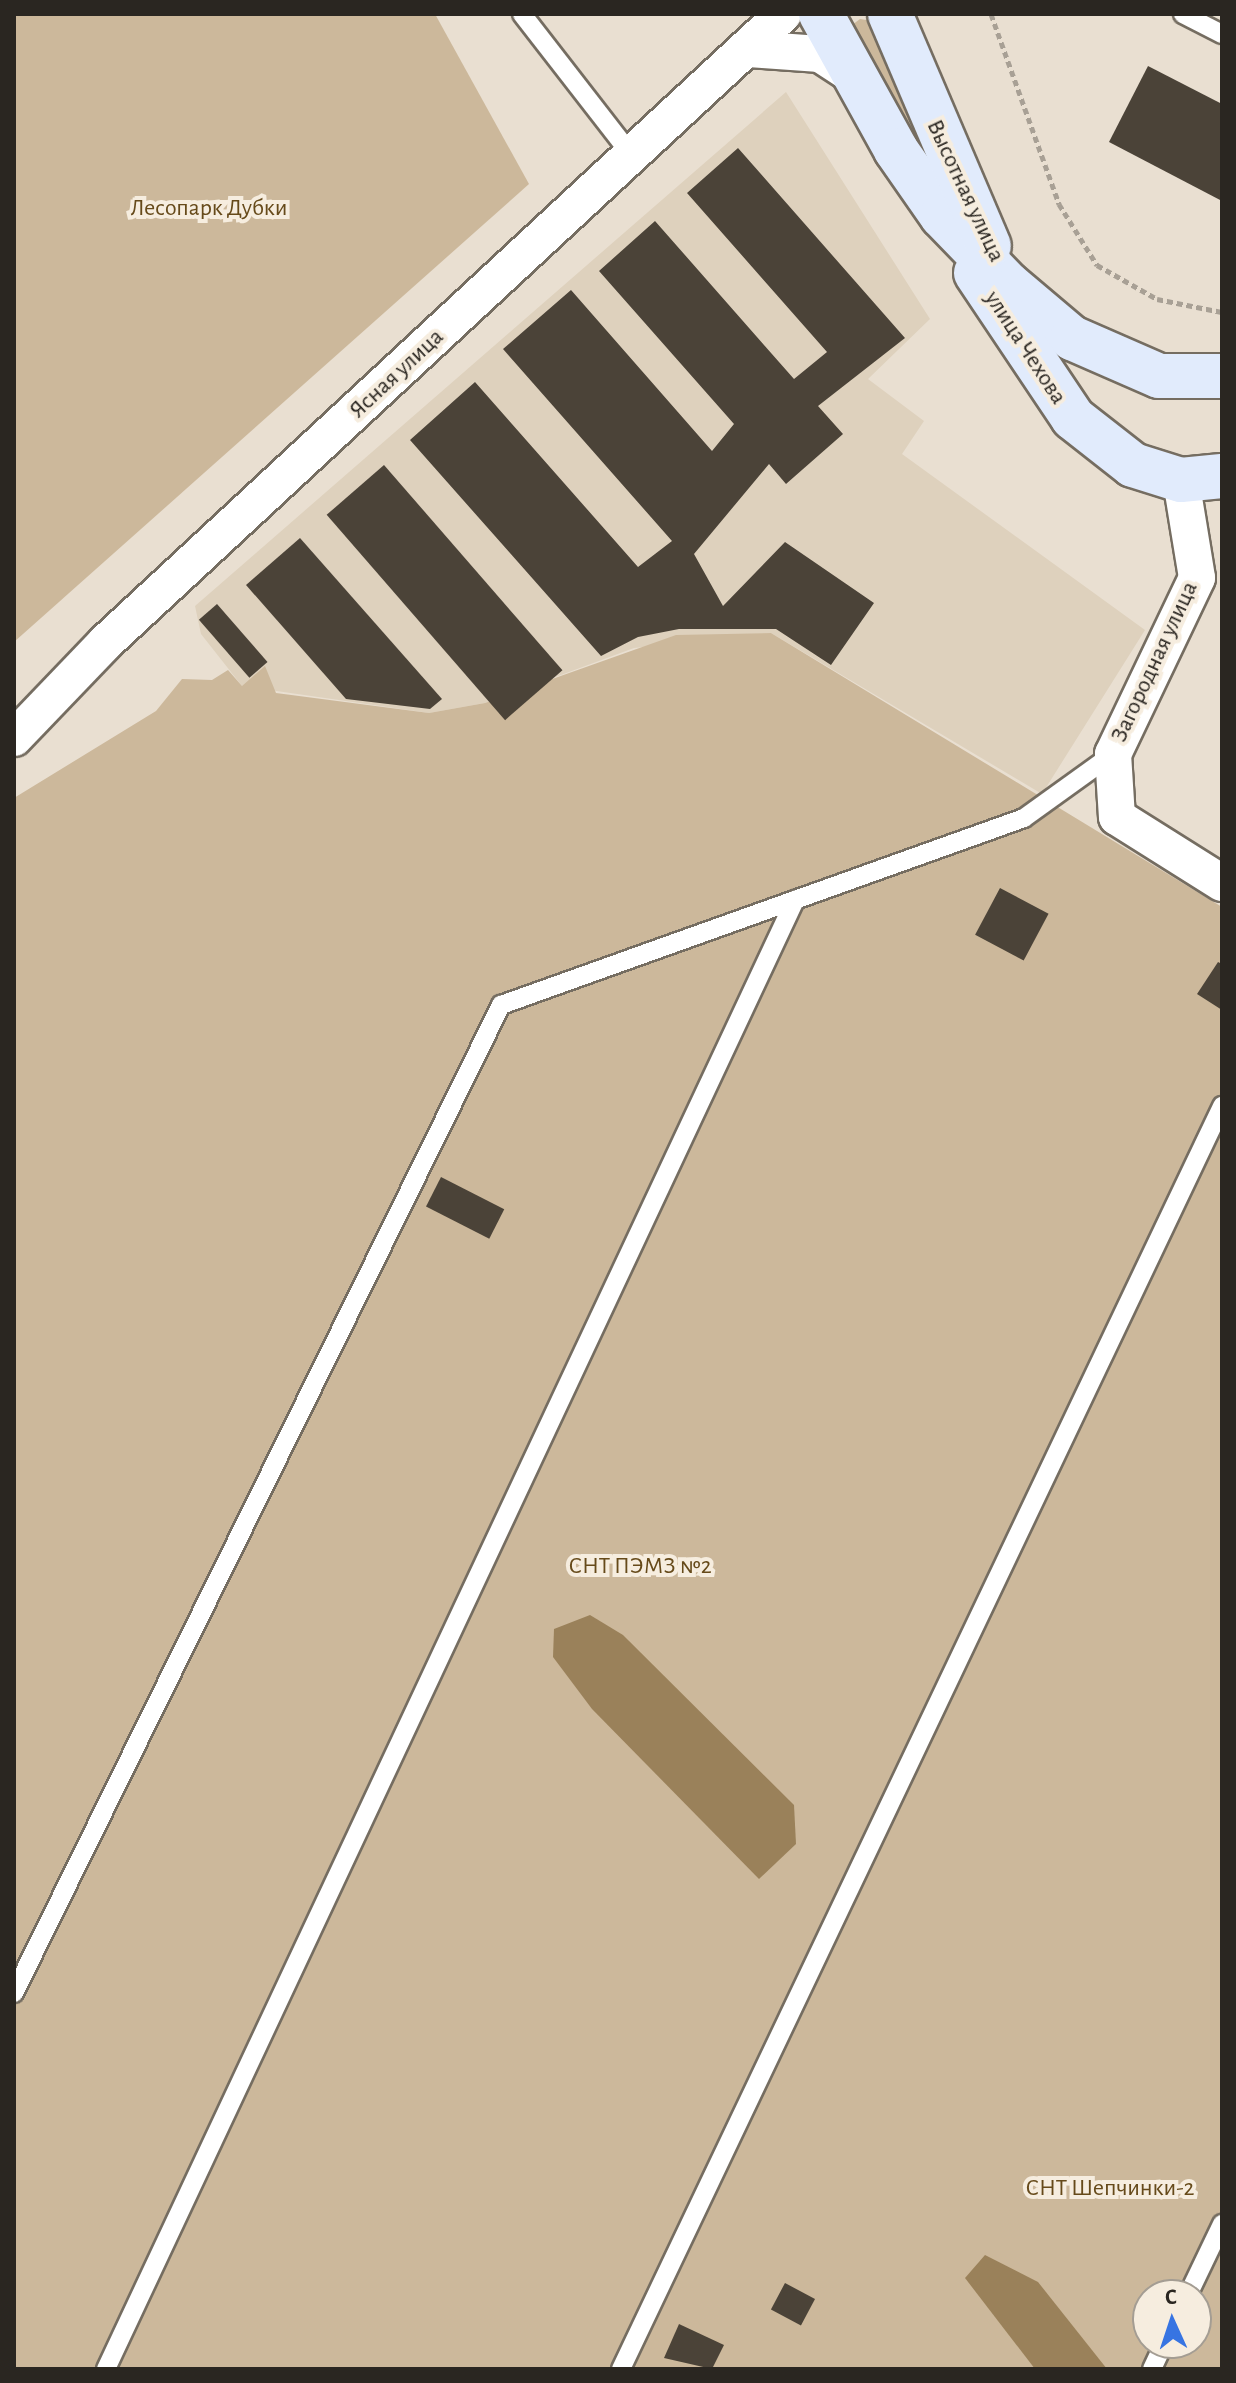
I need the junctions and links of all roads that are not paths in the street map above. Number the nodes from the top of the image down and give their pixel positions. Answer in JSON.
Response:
{"nodes":[{"id":1,"x":522,"y":14,"type":"edge"},
{"id":2,"x":783,"y":14,"type":"edge"},
{"id":3,"x":821,"y":14,"type":"edge"},
{"id":4,"x":890,"y":14,"type":"edge"},
{"id":5,"x":1183,"y":14,"type":"edge"},
{"id":6,"x":1222,"y":34,"type":"edge"},
{"id":7,"x":749,"y":49,"type":"junction"},
{"id":8,"x":851,"y":74,"type":"junction"},
{"id":9,"x":632,"y":156,"type":"junction"},
{"id":10,"x":942,"y":216,"type":"junction"},
{"id":11,"x":1008,"y":284,"type":"junction"},
{"id":12,"x":1222,"y":376,"type":"edge"},
{"id":13,"x":1201,"y":478,"type":"edge"},
{"id":14,"x":1209,"y":584,"type":"edge"},
{"id":15,"x":14,"y":738,"type":"edge"},
{"id":16,"x":1113,"y":754,"type":"junction"},
{"id":17,"x":1222,"y":883,"type":"edge"},
{"id":18,"x":795,"y":900,"type":"junction"},
{"id":19,"x":1222,"y":1106,"type":"edge"},
{"id":20,"x":14,"y":1993,"type":"edge"},
{"id":21,"x":1222,"y":2224,"type":"edge"},
{"id":22,"x":1196,"y":2279,"type":"edge"},
{"id":23,"x":106,"y":2369,"type":"edge"},
{"id":24,"x":621,"y":2369,"type":"edge"}],
"edges":[{"from":1,"to":9,"type":"lane"},
{"from":2,"to":7,"type":"street","name":"Ясная улица"},
{"from":3,"to":8,"type":"street","name":"Высотная улица"},
{"from":4,"to":11,"type":"street","name":"Высотная улица"},
{"from":5,"to":6,"type":"lane"},
{"from":7,"to":8,"type":"street"},
{"from":7,"to":9,"type":"street","name":"Ясная улица"},
{"from":8,"to":10,"type":"street","name":"Высотная улица"},
{"from":9,"to":15,"type":"street","name":"Ясная улица"},
{"from":10,"to":11,"type":"street","name":"Высотная улица"},
{"from":10,"to":13,"type":"street","name":"улица Чехова"},
{"from":11,"to":12,"type":"street","name":"улица Чехова"},
{"from":13,"to":14,"type":"street","name":"Загородная улица"},
{"from":14,"to":16,"type":"street","name":"Загородная улица"},
{"from":16,"to":17,"type":"street","name":"Загородная улица"},
{"from":16,"to":18,"type":"lane"},
{"from":18,"to":20,"type":"lane"},
{"from":18,"to":23,"type":"lane"},
{"from":19,"to":24,"type":"lane"},
{"from":21,"to":22,"type":"lane"}]}
